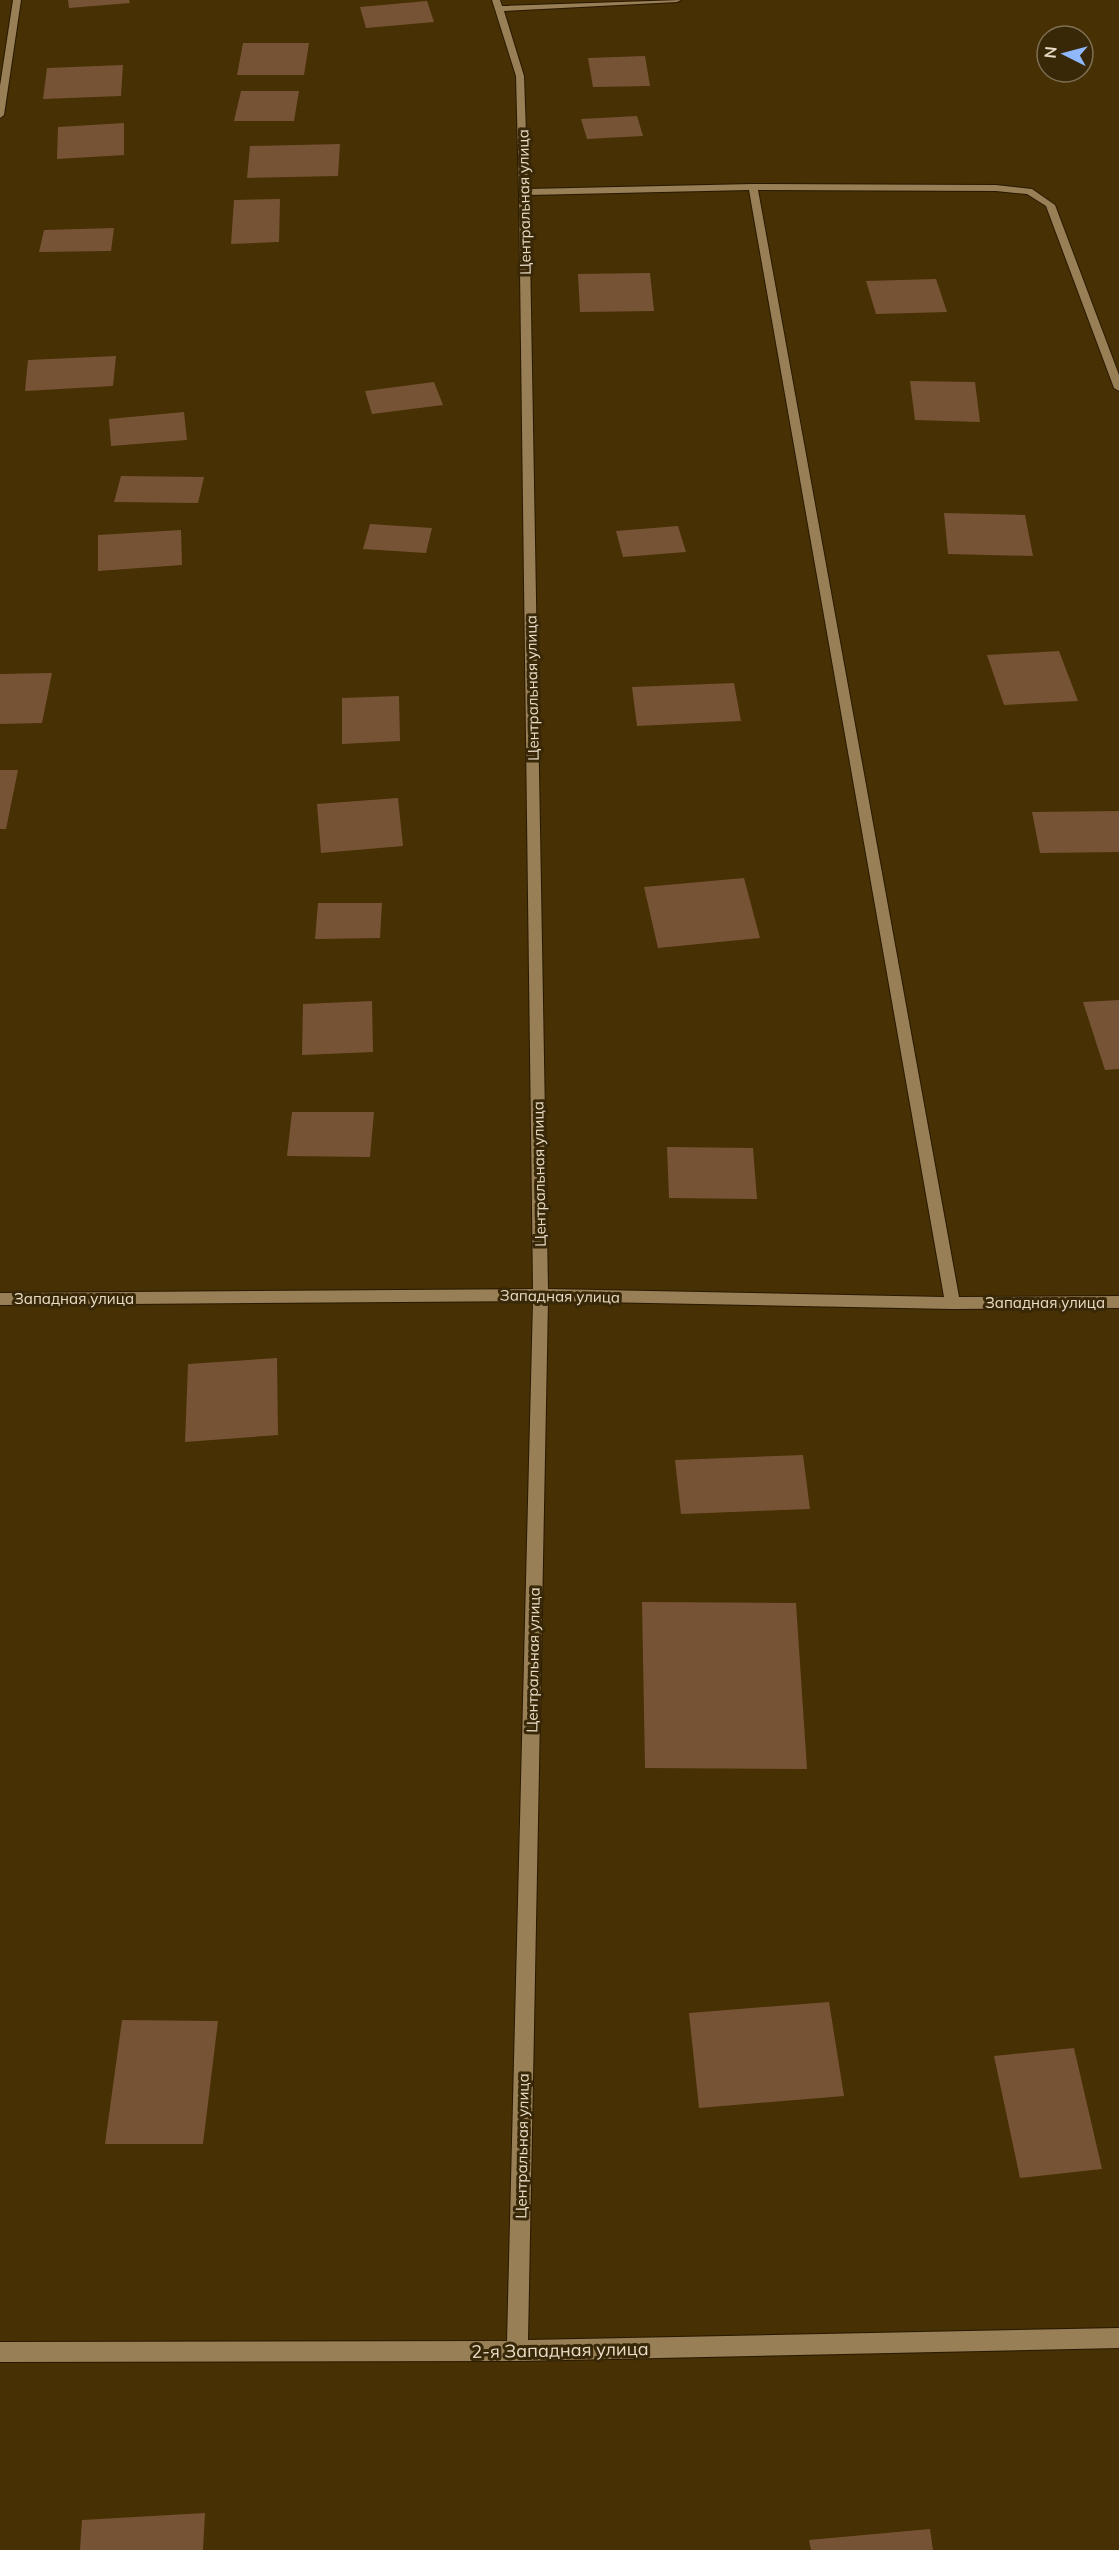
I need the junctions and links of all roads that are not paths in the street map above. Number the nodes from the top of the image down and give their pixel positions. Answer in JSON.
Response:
{"nodes":[{"id":1,"x":17,"y":0,"type":"edge"},
{"id":2,"x":677,"y":0,"type":"edge"},
{"id":3,"x":497,"y":5,"type":"edge"},
{"id":4,"x":0,"y":115,"type":"edge"},
{"id":5,"x":753,"y":187,"type":"junction"},
{"id":6,"x":524,"y":192,"type":"junction"},
{"id":7,"x":1119,"y":388,"type":"edge"},
{"id":8,"x":541,"y":1295,"type":"junction"},
{"id":9,"x":0,"y":1299,"type":"edge"},
{"id":10,"x":1119,"y":1302,"type":"edge"},
{"id":11,"x":953,"y":1303,"type":"junction"},
{"id":12,"x":1119,"y":2338,"type":"edge"},
{"id":13,"x":517,"y":2351,"type":"junction"},
{"id":14,"x":0,"y":2352,"type":"edge"}],
"edges":[{"from":1,"to":4,"type":"street"},
{"from":2,"to":3,"type":"street"},
{"from":3,"to":6,"type":"street","name":"Центральная улица"},
{"from":5,"to":6,"type":"street"},
{"from":5,"to":7,"type":"street"},
{"from":5,"to":11,"type":"street"},
{"from":6,"to":8,"type":"street","name":"Центральная улица"},
{"from":8,"to":9,"type":"street","name":"Западная улица"},
{"from":8,"to":11,"type":"street","name":"Западная улица"},
{"from":8,"to":13,"type":"street","name":"Центральная улица"},
{"from":10,"to":11,"type":"street","name":"Западная улица"},
{"from":12,"to":13,"type":"street","name":"2-я Западная улица"},
{"from":13,"to":14,"type":"street","name":"2-я Западная улица"}]}
